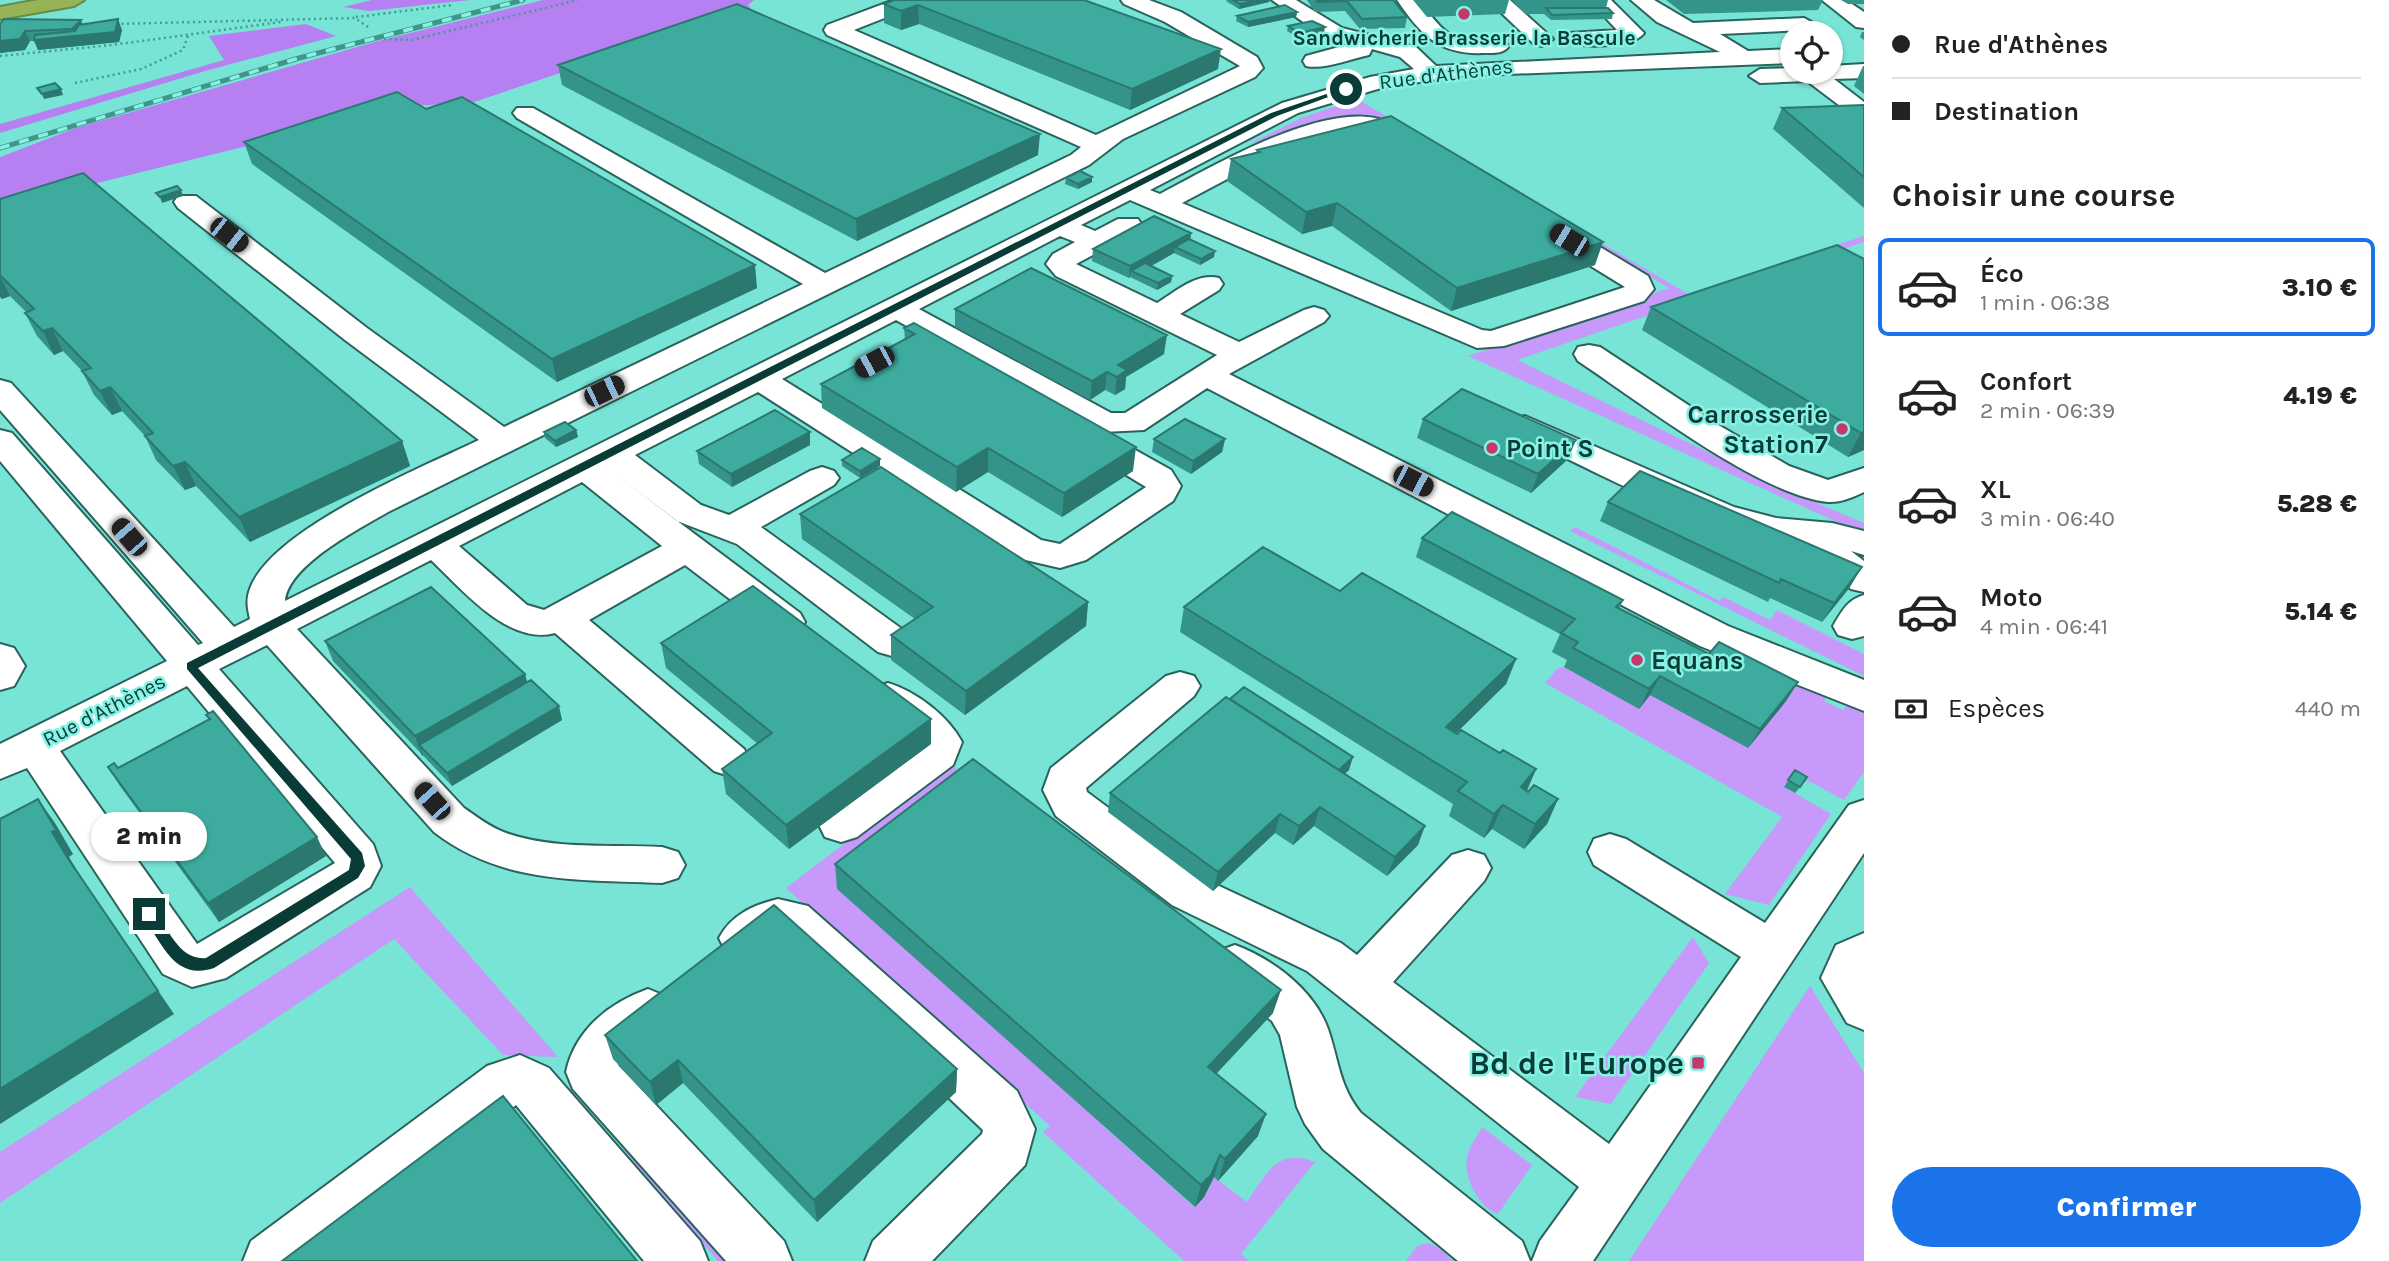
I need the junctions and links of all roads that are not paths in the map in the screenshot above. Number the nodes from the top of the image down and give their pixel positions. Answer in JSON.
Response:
{"nodes":[{"id":1,"x":19,"y":0,"type":"edge"},
{"id":2,"x":74,"y":0,"type":"edge"},
{"id":3,"x":913,"y":0,"type":"edge"},
{"id":4,"x":1130,"y":0,"type":"edge"},
{"id":5,"x":1282,"y":0,"type":"edge"},
{"id":6,"x":1388,"y":0,"type":"edge"},
{"id":7,"x":1407,"y":0,"type":"edge"},
{"id":8,"x":1498,"y":0,"type":"edge"},
{"id":9,"x":1599,"y":0,"type":"edge"},
{"id":10,"x":1641,"y":0,"type":"edge"},
{"id":11,"x":1832,"y":0,"type":"edge"},
{"id":12,"x":0,"y":3,"type":"edge"},
{"id":13,"x":0,"y":13,"type":"edge"},
{"id":14,"x":1864,"y":22,"type":"edge"},
{"id":15,"x":1780,"y":25,"type":"edge"},
{"id":16,"x":1693,"y":30,"type":"junction"},
{"id":17,"x":1542,"y":39,"type":"junction"},
{"id":18,"x":1361,"y":41,"type":"junction"},
{"id":19,"x":1505,"y":46,"type":"junction"},
{"id":20,"x":1395,"y":48,"type":"junction"},
{"id":21,"x":1864,"y":54,"type":"edge"},
{"id":22,"x":1843,"y":55,"type":"edge"},
{"id":23,"x":1780,"y":56,"type":"edge"},
{"id":24,"x":1743,"y":58,"type":"junction"},
{"id":25,"x":1697,"y":59,"type":"junction"},
{"id":26,"x":1314,"y":61,"type":"dead end"},
{"id":27,"x":1524,"y":65,"type":"junction"},
{"id":28,"x":1864,"y":71,"type":"edge"},
{"id":29,"x":1843,"y":72,"type":"edge"},
{"id":30,"x":1431,"y":73,"type":"junction"},
{"id":31,"x":1780,"y":75,"type":"edge"},
{"id":32,"x":1826,"y":84,"type":"edge"},
{"id":33,"x":525,"y":113,"type":"dead end"},
{"id":34,"x":1864,"y":113,"type":"edge"},
{"id":35,"x":1098,"y":145,"type":"junction"},
{"id":36,"x":1431,"y":158,"type":"edge"},
{"id":37,"x":1126,"y":190,"type":"junction"},
{"id":38,"x":187,"y":202,"type":"dead end"},
{"id":39,"x":1160,"y":204,"type":"junction"},
{"id":40,"x":1534,"y":220,"type":"edge"},
{"id":41,"x":1057,"y":224,"type":"junction"},
{"id":42,"x":1128,"y":225,"type":"dead end"},
{"id":43,"x":1096,"y":242,"type":"junction"},
{"id":44,"x":824,"y":284,"type":"junction"},
{"id":45,"x":1209,"y":284,"type":"dead end"},
{"id":46,"x":1050,"y":286,"type":"edge"},
{"id":47,"x":885,"y":312,"type":"junction"},
{"id":48,"x":1157,"y":314,"type":"junction"},
{"id":49,"x":1314,"y":316,"type":"dead end"},
{"id":50,"x":818,"y":346,"type":"junction"},
{"id":51,"x":1589,"y":354,"type":"dead end"},
{"id":52,"x":848,"y":365,"type":"dead end"},
{"id":53,"x":1221,"y":366,"type":"junction"},
{"id":54,"x":757,"y":377,"type":"junction"},
{"id":55,"x":0,"y":390,"type":"edge"},
{"id":56,"x":1497,"y":414,"type":"edge"},
{"id":57,"x":0,"y":440,"type":"edge"},
{"id":58,"x":502,"y":441,"type":"junction"},
{"id":59,"x":596,"y":459,"type":"junction"},
{"id":60,"x":822,"y":478,"type":"dead end"},
{"id":61,"x":1862,"y":482,"type":"edge"},
{"id":62,"x":733,"y":528,"type":"junction"},
{"id":63,"x":1808,"y":533,"type":"junction"},
{"id":64,"x":433,"y":542,"type":"junction"},
{"id":65,"x":1864,"y":544,"type":"edge"},
{"id":66,"x":687,"y":548,"type":"junction"},
{"id":67,"x":1864,"y":580,"type":"edge"},
{"id":68,"x":562,"y":618,"type":"junction"},
{"id":69,"x":271,"y":625,"type":"junction"},
{"id":70,"x":892,"y":642,"type":"dead end"},
{"id":71,"x":817,"y":645,"type":"edge"},
{"id":72,"x":210,"y":657,"type":"junction"},
{"id":73,"x":0,"y":658,"type":"edge"},
{"id":74,"x":0,"y":676,"type":"edge"},
{"id":75,"x":860,"y":677,"type":"edge"},
{"id":76,"x":1180,"y":686,"type":"dead end"},
{"id":77,"x":1864,"y":696,"type":"edge"},
{"id":78,"x":17,"y":754,"type":"edge"},
{"id":79,"x":729,"y":760,"type":"edge"},
{"id":80,"x":1024,"y":806,"type":"edge"},
{"id":81,"x":1864,"y":817,"type":"edge"},
{"id":82,"x":841,"y":825,"type":"dead end"},
{"id":83,"x":1610,"y":852,"type":"dead end"},
{"id":84,"x":663,"y":865,"type":"dead end"},
{"id":85,"x":1468,"y":868,"type":"dead end"},
{"id":86,"x":1773,"y":952,"type":"junction"},
{"id":87,"x":1864,"y":953,"type":"edge"},
{"id":88,"x":1360,"y":984,"type":"junction"},
{"id":89,"x":1864,"y":1008,"type":"edge"},
{"id":90,"x":1615,"y":1182,"type":"junction"},
{"id":91,"x":271,"y":1261,"type":"edge"},
{"id":92,"x":680,"y":1261,"type":"edge"},
{"id":93,"x":764,"y":1261,"type":"edge"},
{"id":94,"x":893,"y":1261,"type":"edge"},
{"id":95,"x":1502,"y":1261,"type":"edge"},
{"id":96,"x":1560,"y":1261,"type":"edge"}],
"edges":[{"from":1,"to":12,"type":"highway"},
{"from":2,"to":13,"type":"highway"},
{"from":3,"to":35,"type":"street"},
{"from":4,"to":35,"type":"street"},
{"from":5,"to":18,"type":"street"},
{"from":6,"to":20,"type":"street"},
{"from":7,"to":19,"type":"street"},
{"from":8,"to":17,"type":"street"},
{"from":9,"to":17,"type":"street"},
{"from":10,"to":16,"type":"street"},
{"from":11,"to":14,"type":"street"},
{"from":15,"to":16,"type":"street"},
{"from":16,"to":24,"type":"street"},
{"from":17,"to":19,"type":"street"},
{"from":18,"to":20,"type":"street"},
{"from":18,"to":26,"type":"street"},
{"from":19,"to":27,"type":"street"},
{"from":20,"to":30,"type":"street"},
{"from":21,"to":22,"type":"street"},
{"from":23,"to":24,"type":"street","name":"Rue d'Athènes"},
{"from":24,"to":25,"type":"street","name":"Rue d'Athènes"},
{"from":25,"to":27,"type":"street","name":"Rue d'Athènes"},
{"from":25,"to":31,"type":"street"},
{"from":27,"to":30,"type":"street","name":"Rue d'Athènes"},
{"from":28,"to":29,"type":"street"},
{"from":30,"to":37,"type":"street","name":"Rue d'Athènes"},
{"from":32,"to":34,"type":"street"},
{"from":33,"to":44,"type":"street"},
{"from":35,"to":44,"type":"street"},
{"from":36,"to":39,"type":"street"},
{"from":37,"to":39,"type":"street"},
{"from":37,"to":41,"type":"street","name":"Rue d'Athènes"},
{"from":38,"to":58,"type":"street"},
{"from":39,"to":40,"type":"street"},
{"from":41,"to":43,"type":"street"},
{"from":41,"to":47,"type":"street","name":"Rue d'Athènes"},
{"from":42,"to":43,"type":"street"},
{"from":43,"to":48,"type":"street"},
{"from":44,"to":58,"type":"street"},
{"from":45,"to":48,"type":"street"},
{"from":46,"to":53,"type":"street"},
{"from":47,"to":50,"type":"street","name":"Rue d'Athènes"},
{"from":47,"to":53,"type":"street"},
{"from":47,"to":54,"type":"street"},
{"from":48,"to":53,"type":"street"},
{"from":49,"to":53,"type":"street"},
{"from":50,"to":52,"type":"street"},
{"from":50,"to":54,"type":"street","name":"Rue d'Athènes"},
{"from":51,"to":61,"type":"street"},
{"from":53,"to":77,"type":"street"},
{"from":54,"to":59,"type":"street","name":"Rue d'Athènes"},
{"from":55,"to":72,"type":"street"},
{"from":56,"to":63,"type":"street"},
{"from":57,"to":72,"type":"street"},
{"from":58,"to":69,"type":"street"},
{"from":59,"to":62,"type":"street"},
{"from":59,"to":64,"type":"street","name":"Rue d'Athènes"},
{"from":59,"to":66,"type":"street"},
{"from":60,"to":62,"type":"street"},
{"from":62,"to":70,"type":"street"},
{"from":63,"to":65,"type":"street"},
{"from":63,"to":67,"type":"street"},
{"from":64,"to":68,"type":"street"},
{"from":64,"to":69,"type":"street","name":"Rue d'Athènes"},
{"from":66,"to":68,"type":"street"},
{"from":66,"to":71,"type":"street"},
{"from":68,"to":79,"type":"street"},
{"from":69,"to":72,"type":"street","name":"Rue d'Athènes"},
{"from":69,"to":84,"type":"street"},
{"from":72,"to":78,"type":"street","name":"Rue d'Athènes"},
{"from":72,"to":78,"type":"street"},
{"from":73,"to":74,"type":"street"},
{"from":75,"to":82,"type":"street"},
{"from":76,"to":88,"type":"street"},
{"from":80,"to":95,"type":"street"},
{"from":81,"to":86,"type":"street"},
{"from":83,"to":86,"type":"street"},
{"from":85,"to":88,"type":"street"},
{"from":86,"to":90,"type":"street"},
{"from":87,"to":89,"type":"street"},
{"from":88,"to":90,"type":"street"},
{"from":90,"to":96,"type":"street"},
{"from":91,"to":92,"type":"street"},
{"from":93,"to":94,"type":"street"}]}
